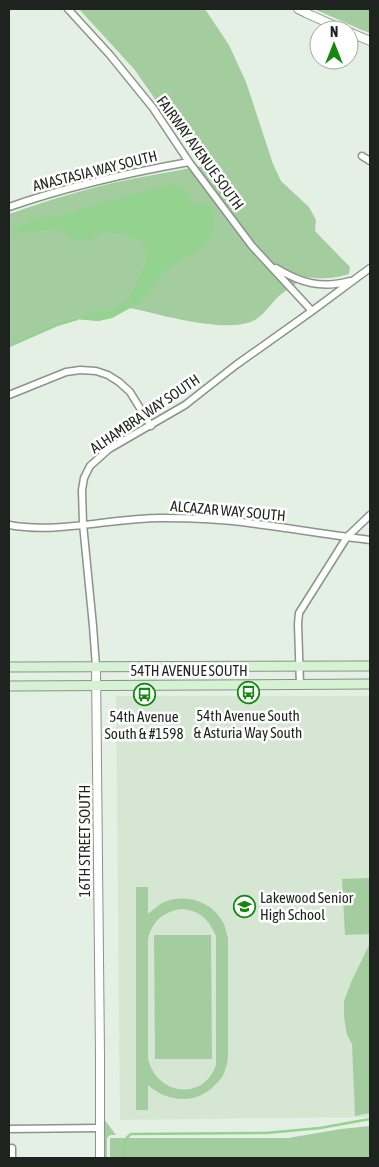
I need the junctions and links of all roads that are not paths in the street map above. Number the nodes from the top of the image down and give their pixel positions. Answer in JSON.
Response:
{"nodes":[{"id":1,"x":68,"y":9,"type":"edge"},
{"id":2,"x":298,"y":9,"type":"edge"},
{"id":3,"x":322,"y":20,"type":"edge"},
{"id":4,"x":362,"y":156,"type":"dead end"},
{"id":5,"x":370,"y":161,"type":"edge"},
{"id":6,"x":189,"y":162,"type":"junction"},
{"id":7,"x":9,"y":207,"type":"edge"},
{"id":8,"x":270,"y":265,"type":"junction"},
{"id":9,"x":370,"y":268,"type":"edge"},
{"id":10,"x":353,"y":280,"type":"junction"},
{"id":11,"x":312,"y":311,"type":"junction"},
{"id":12,"x":9,"y":396,"type":"edge"},
{"id":13,"x":150,"y":426,"type":"junction"},
{"id":14,"x":370,"y":515,"type":"edge"},
{"id":15,"x":83,"y":524,"type":"junction"},
{"id":16,"x":9,"y":525,"type":"edge"},
{"id":17,"x":347,"y":537,"type":"junction"},
{"id":18,"x":370,"y":540,"type":"edge"},
{"id":19,"x":96,"y":666,"type":"junction"},
{"id":20,"x":299,"y":666,"type":"junction"},
{"id":21,"x":370,"y":666,"type":"edge"},
{"id":22,"x":9,"y":667,"type":"edge"},
{"id":23,"x":300,"y":684,"type":"junction"},
{"id":24,"x":370,"y":684,"type":"edge"},
{"id":25,"x":97,"y":685,"type":"junction"},
{"id":26,"x":9,"y":686,"type":"edge"},
{"id":27,"x":100,"y":1128,"type":"junction"},
{"id":28,"x":9,"y":1129,"type":"edge"},
{"id":29,"x":9,"y":1148,"type":"edge"},
{"id":30,"x":12,"y":1158,"type":"edge"},
{"id":31,"x":100,"y":1158,"type":"edge"}],
"edges":[{"from":1,"to":6,"type":"street","name":"FAIRWAY AVENUE SOUTH"},
{"from":2,"to":3,"type":"street"},
{"from":4,"to":5,"type":"street"},
{"from":6,"to":7,"type":"street","name":"ANASTASIA WAY SOUTH"},
{"from":6,"to":8,"type":"street","name":"FAIRWAY AVENUE SOUTH"},
{"from":8,"to":10,"type":"street"},
{"from":8,"to":11,"type":"street","name":"FAIRWAY AVENUE SOUTH"},
{"from":9,"to":10,"type":"street","name":"ALHAMBRA WAY SOUTH"},
{"from":10,"to":11,"type":"street","name":"ALHAMBRA WAY SOUTH"},
{"from":11,"to":13,"type":"street","name":"ALHAMBRA WAY SOUTH"},
{"from":12,"to":13,"type":"street"},
{"from":13,"to":15,"type":"street","name":"ALHAMBRA WAY SOUTH"},
{"from":14,"to":17,"type":"street"},
{"from":15,"to":16,"type":"street"},
{"from":15,"to":17,"type":"street","name":"ALCAZAR WAY SOUTH"},
{"from":15,"to":19,"type":"street","name":"16TH STREET SOUTH"},
{"from":17,"to":18,"type":"street","name":"ALCAZAR WAY SOUTH"},
{"from":17,"to":20,"type":"street"},
{"from":19,"to":20,"type":"main road","name":"54TH AVENUE SOUTH"},
{"from":19,"to":22,"type":"main road","name":"54TH AVENUE SOUTH"},
{"from":19,"to":25,"type":"street","name":"16TH STREET SOUTH"},
{"from":20,"to":21,"type":"main road","name":"54TH AVENUE SOUTH"},
{"from":20,"to":23,"type":"street"},
{"from":23,"to":24,"type":"main road","name":"54TH AVENUE SOUTH"},
{"from":23,"to":25,"type":"main road","name":"54TH AVENUE SOUTH"},
{"from":25,"to":26,"type":"main road","name":"54TH AVENUE SOUTH"},
{"from":25,"to":27,"type":"street","name":"16TH STREET SOUTH"},
{"from":27,"to":28,"type":"street"},
{"from":27,"to":31,"type":"street","name":"16TH STREET SOUTH"},
{"from":29,"to":30,"type":"street"}]}
